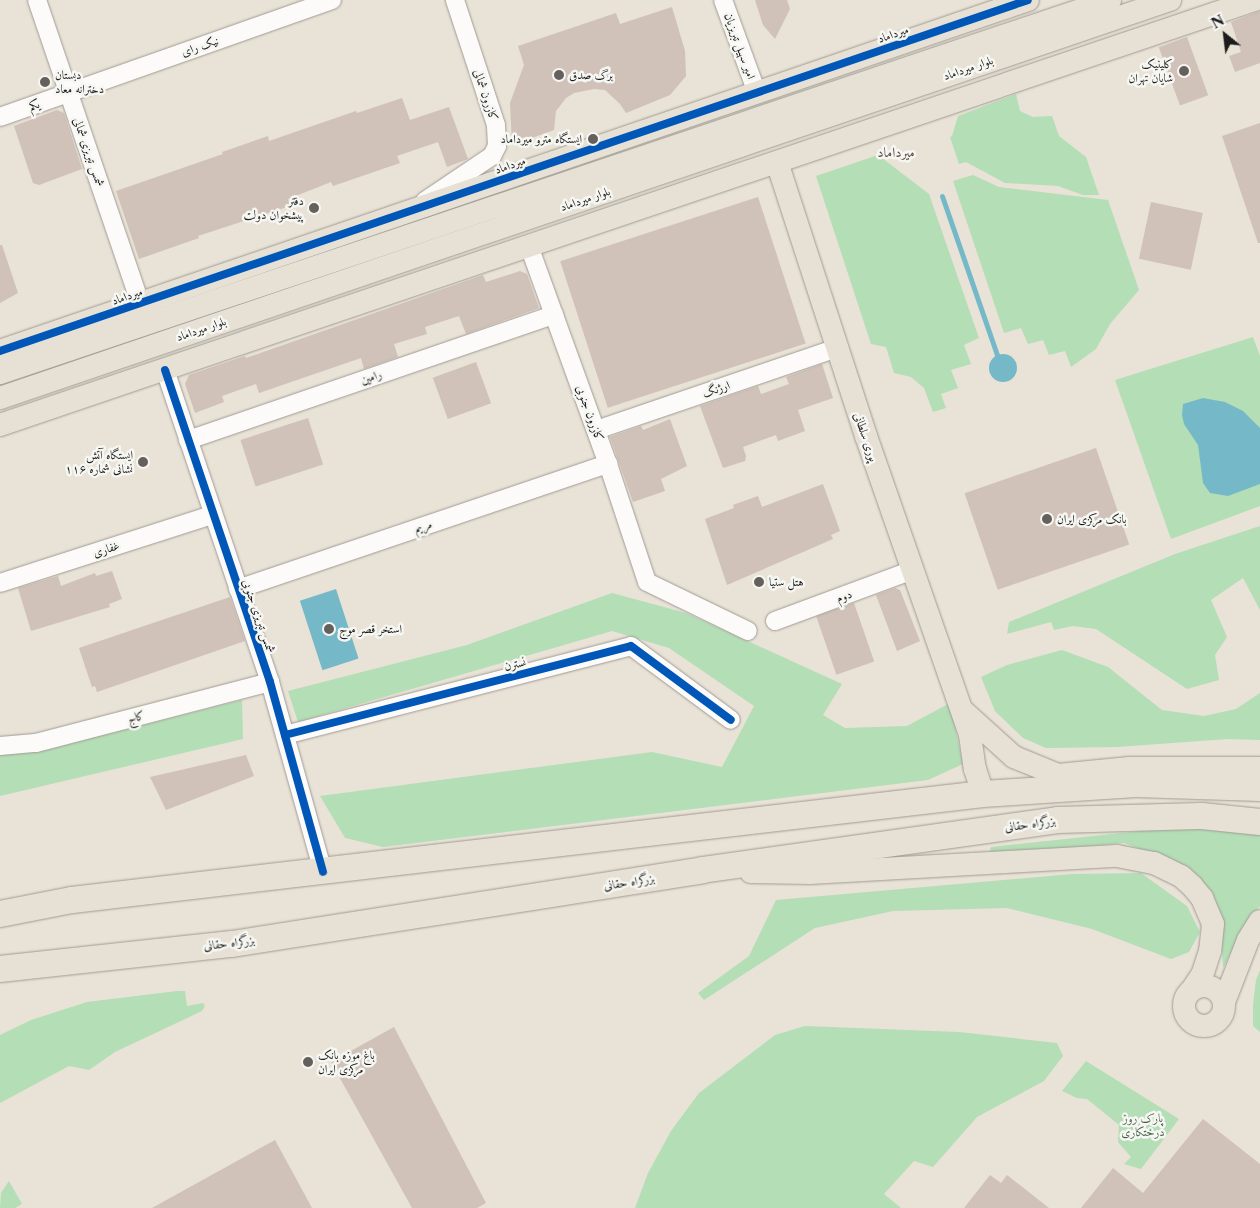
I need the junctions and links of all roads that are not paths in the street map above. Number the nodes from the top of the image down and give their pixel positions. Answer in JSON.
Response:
{"nodes":[{"id":1,"x":38,"y":0,"type":"edge"},
{"id":2,"x":332,"y":0,"type":"edge"},
{"id":3,"x":455,"y":0,"type":"edge"},
{"id":4,"x":723,"y":0,"type":"edge"},
{"id":5,"x":1028,"y":0,"type":"edge"},
{"id":6,"x":1110,"y":0,"type":"edge"},
{"id":7,"x":1170,"y":0,"type":"edge"},
{"id":8,"x":1254,"y":0,"type":"edge"},
{"id":9,"x":988,"y":6,"type":"edge"},
{"id":10,"x":69,"y":92,"type":"junction"},
{"id":11,"x":756,"y":93,"type":"junction"},
{"id":12,"x":0,"y":117,"type":"edge"},
{"id":13,"x":777,"y":162,"type":"junction"},
{"id":14,"x":414,"y":210,"type":"junction"},
{"id":15,"x":529,"y":246,"type":"junction"},
{"id":16,"x":265,"y":261,"type":"junction"},
{"id":17,"x":140,"y":303,"type":"junction"},
{"id":18,"x":204,"y":303,"type":"junction"},
{"id":19,"x":554,"y":314,"type":"junction"},
{"id":20,"x":837,"y":348,"type":"junction"},
{"id":21,"x":0,"y":351,"type":"edge"},
{"id":22,"x":164,"y":370,"type":"junction"},
{"id":23,"x":0,"y":373,"type":"edge"},
{"id":24,"x":0,"y":398,"type":"edge"},
{"id":25,"x":0,"y":425,"type":"edge"},
{"id":26,"x":596,"y":430,"type":"junction"},
{"id":27,"x":188,"y":440,"type":"junction"},
{"id":28,"x":608,"y":464,"type":"junction"},
{"id":29,"x":212,"y":514,"type":"junction"},
{"id":30,"x":913,"y":570,"type":"junction"},
{"id":31,"x":0,"y":583,"type":"edge"},
{"id":32,"x":238,"y":589,"type":"junction"},
{"id":33,"x":775,"y":621,"type":"dead end"},
{"id":34,"x":748,"y":631,"type":"dead end"},
{"id":35,"x":270,"y":682,"type":"junction"},
{"id":36,"x":962,"y":710,"type":"junction"},
{"id":37,"x":731,"y":720,"type":"dead end"},
{"id":38,"x":285,"y":735,"type":"junction"},
{"id":39,"x":0,"y":746,"type":"edge"},
{"id":40,"x":1260,"y":768,"type":"edge"},
{"id":41,"x":1260,"y":788,"type":"edge"},
{"id":42,"x":983,"y":794,"type":"junction"},
{"id":43,"x":1260,"y":822,"type":"edge"},
{"id":44,"x":702,"y":870,"type":"junction"},
{"id":45,"x":323,"y":872,"type":"junction"},
{"id":46,"x":0,"y":914,"type":"edge"},
{"id":47,"x":1260,"y":921,"type":"edge"},
{"id":48,"x":0,"y":969,"type":"edge"},
{"id":49,"x":1192,"y":990,"type":"junction"},
{"id":50,"x":1224,"y":1002,"type":"junction"}],
"edges":[{"from":1,"to":10,"type":"street","name":"شمس تبریزی شمالی"},
{"from":2,"to":10,"type":"street","name":"نیک رای"},
{"from":3,"to":14,"type":"street","name":"کازرون شمالی"},
{"from":4,"to":11,"type":"street","name":"امیر سهیل تبریزیان"},
{"from":5,"to":9,"type":"main road","name":"میرداماد"},
{"from":6,"to":18,"type":"main road","name":"بلوار میرداماد"},
{"from":7,"to":24,"type":"main road","name":"بلوار میرداماد"},
{"from":8,"to":13,"type":"main road"},
{"from":9,"to":11,"type":"main road","name":"میرداماد"},
{"from":10,"to":12,"type":"street","name":"یکم"},
{"from":10,"to":17,"type":"street","name":"شمس تبریزی شمالی"},
{"from":11,"to":14,"type":"main road","name":"میرداماد"},
{"from":13,"to":15,"type":"main road"},
{"from":13,"to":20,"type":"main road","name":"پوری سلطانی"},
{"from":14,"to":16,"type":"main road","name":"میرداماد"},
{"from":15,"to":19,"type":"street","name":"کازرون جنوبی"},
{"from":15,"to":22,"type":"main road"},
{"from":16,"to":17,"type":"main road","name":"میرداماد"},
{"from":16,"to":18,"type":"main road"},
{"from":17,"to":21,"type":"main road","name":"میرداماد"},
{"from":18,"to":23,"type":"main road","name":"بلوار میرداماد"},
{"from":19,"to":26,"type":"street","name":"کازرون جنوبی"},
{"from":19,"to":27,"type":"street","name":"رامین"},
{"from":20,"to":26,"type":"street","name":"ارژنگ"},
{"from":20,"to":30,"type":"main road","name":"پوری سلطانی"},
{"from":22,"to":25,"type":"main road"},
{"from":22,"to":27,"type":"street","name":"شمس تبریزی جنوبی"},
{"from":26,"to":28,"type":"street","name":"کازرون جنوبی"},
{"from":27,"to":29,"type":"street","name":"شمس تبریزی جنوبی"},
{"from":28,"to":32,"type":"street","name":"مریم"},
{"from":28,"to":34,"type":"street","name":"کازرون جنوبی"},
{"from":29,"to":31,"type":"street","name":"غفارى"},
{"from":29,"to":32,"type":"street","name":"شمس تبریزی جنوبی"},
{"from":30,"to":33,"type":"street","name":"دوم"},
{"from":30,"to":36,"type":"main road","name":"پوری سلطانی"},
{"from":32,"to":35,"type":"street","name":"شمس تبریزی جنوبی"},
{"from":35,"to":38,"type":"street","name":"شمس تبریزی جنوبی"},
{"from":35,"to":39,"type":"street","name":"کاج"},
{"from":36,"to":40,"type":"main road"},
{"from":36,"to":42,"type":"main road","name":"پوری سلطانی"},
{"from":37,"to":38,"type":"street","name":"نسترن"},
{"from":38,"to":45,"type":"street","name":"شمس تبریزی جنوبی"},
{"from":41,"to":42,"type":"highway"},
{"from":42,"to":45,"type":"highway"},
{"from":43,"to":44,"type":"highway","name":"بزرگراه حقانی"},
{"from":44,"to":48,"type":"highway","name":"بزرگراه حقانی"},
{"from":44,"to":49,"type":"main road"},
{"from":45,"to":46,"type":"highway"},
{"from":47,"to":50,"type":"main road"},
{"from":49,"to":50,"type":"main road"},
{"from":49,"to":50,"type":"main road"}]}
